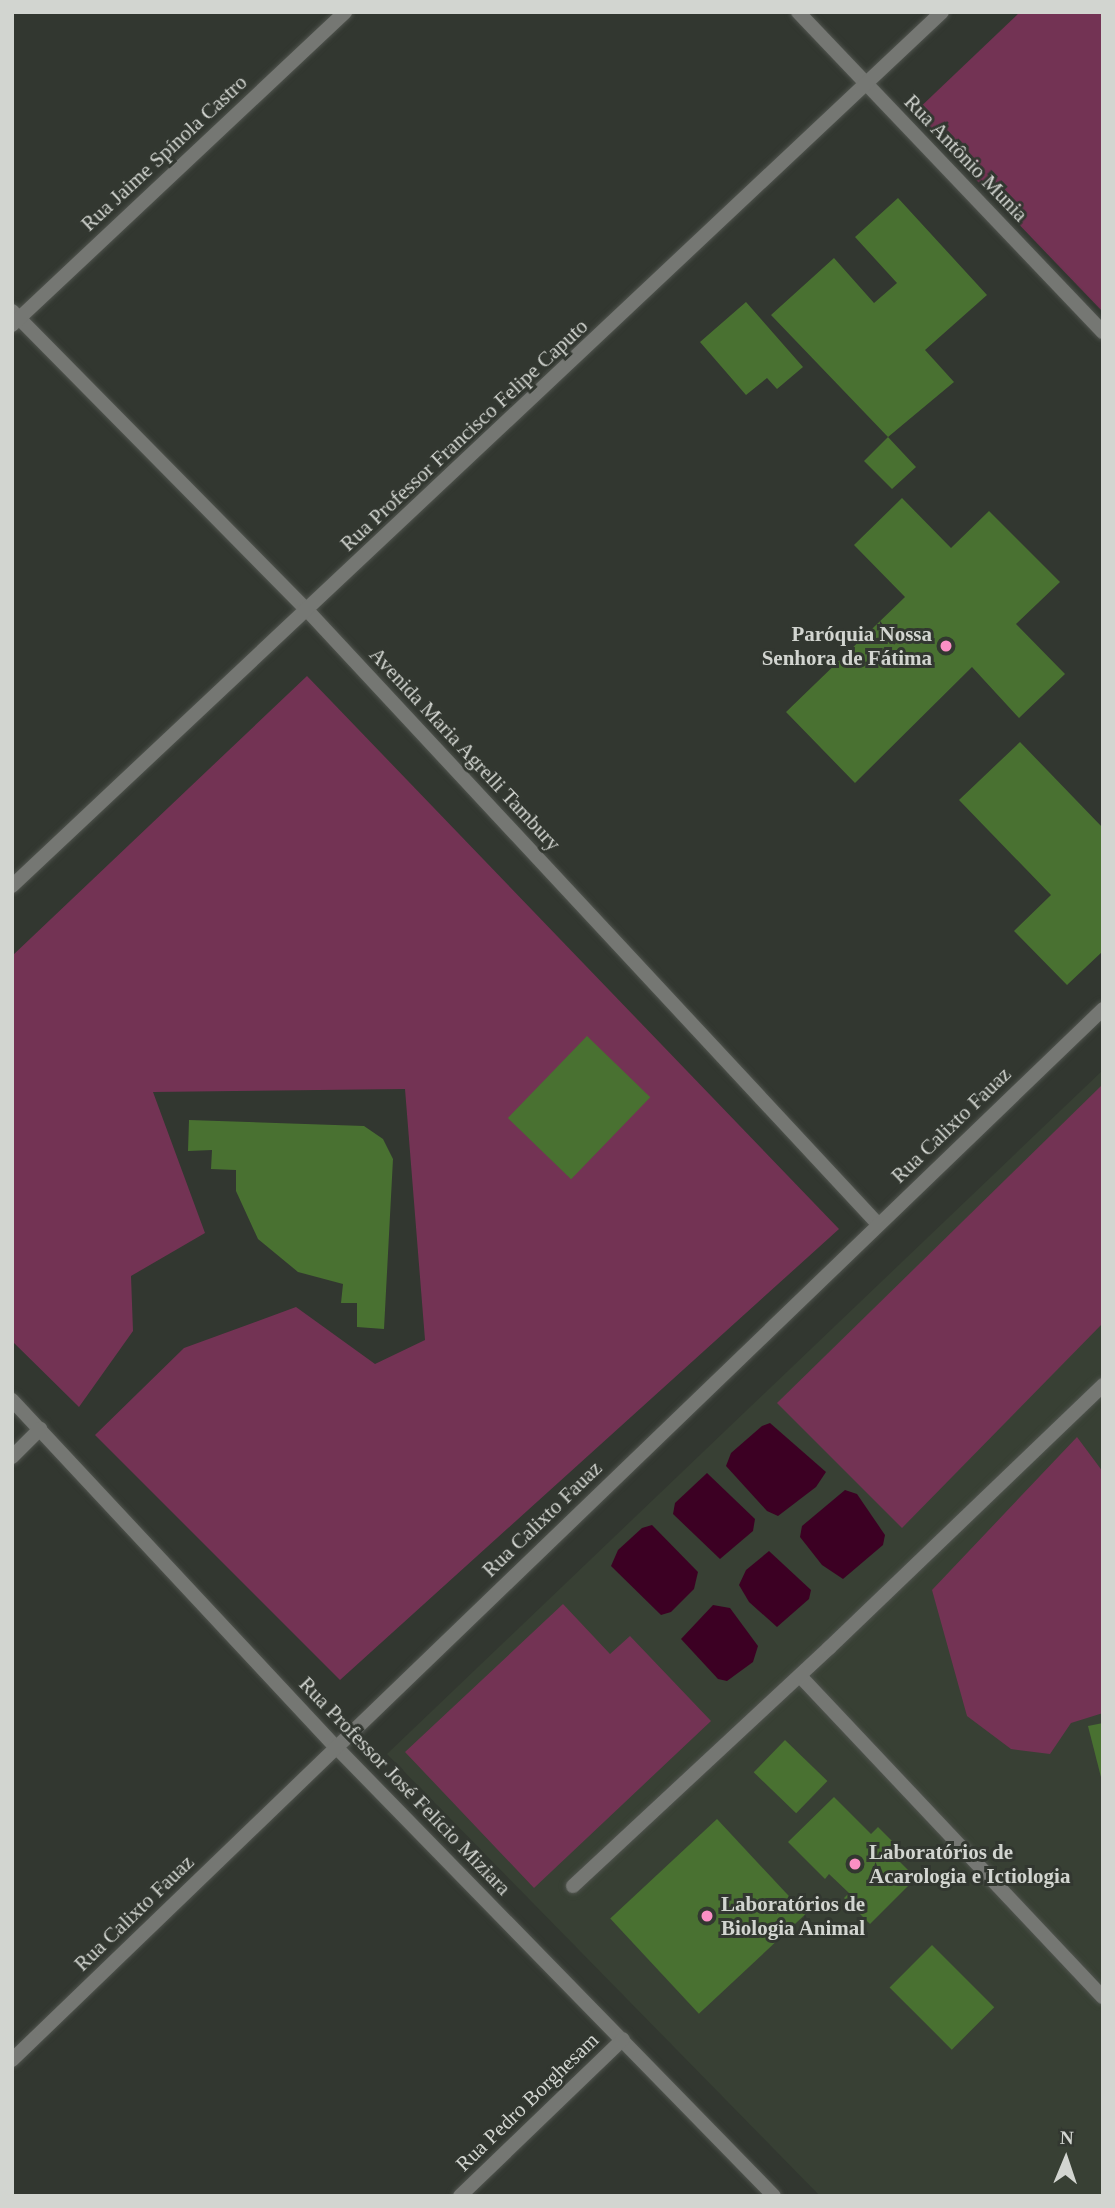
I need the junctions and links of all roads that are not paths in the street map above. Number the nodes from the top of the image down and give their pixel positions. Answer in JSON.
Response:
{"nodes":[{"id":1,"x":345,"y":12,"type":"edge"},
{"id":2,"x":798,"y":12,"type":"edge"},
{"id":3,"x":942,"y":12,"type":"edge"},
{"id":4,"x":867,"y":85,"type":"junction"},
{"id":5,"x":15,"y":318,"type":"edge"},
{"id":6,"x":1103,"y":332,"type":"edge"},
{"id":7,"x":307,"y":610,"type":"junction"},
{"id":8,"x":12,"y":886,"type":"edge"},
{"id":9,"x":1103,"y":1009,"type":"edge"},
{"id":10,"x":878,"y":1224,"type":"junction"},
{"id":11,"x":1103,"y":1385,"type":"edge"},
{"id":12,"x":12,"y":1400,"type":"edge"},
{"id":13,"x":40,"y":1429,"type":"junction"},
{"id":14,"x":12,"y":1457,"type":"edge"},
{"id":15,"x":800,"y":1676,"type":"junction"},
{"id":16,"x":336,"y":1747,"type":"junction"},
{"id":17,"x":573,"y":1886,"type":"dead end"},
{"id":18,"x":1103,"y":1997,"type":"edge"},
{"id":19,"x":623,"y":2039,"type":"junction"},
{"id":20,"x":12,"y":2060,"type":"edge"},
{"id":21,"x":460,"y":2196,"type":"edge"},
{"id":22,"x":774,"y":2196,"type":"edge"}],
"edges":[{"from":1,"to":5,"type":"street","name":"Rua Jaime Spínola Castro"},
{"from":2,"to":4,"type":"street","name":"Rua Antônio Munia"},
{"from":3,"to":4,"type":"street","name":"Rua Professor Francisco Felipe Caputo"},
{"from":4,"to":6,"type":"street","name":"Rua Antônio Munia"},
{"from":4,"to":7,"type":"street","name":"Rua Professor Francisco Felipe Caputo"},
{"from":5,"to":7,"type":"street","name":"Avenida Maria Agrelli Tambury"},
{"from":7,"to":8,"type":"street","name":"Rua Professor Francisco Felipe Caputo"},
{"from":7,"to":10,"type":"street","name":"Avenida Maria Agrelli Tambury"},
{"from":9,"to":10,"type":"street","name":"Rua Calixto Fauaz"},
{"from":10,"to":16,"type":"street","name":"Rua Calixto Fauaz"},
{"from":11,"to":15,"type":"street"},
{"from":12,"to":13,"type":"street","name":"Rua Professor José Felício Miziara"},
{"from":13,"to":14,"type":"street"},
{"from":13,"to":16,"type":"street","name":"Rua Professor José Felício Miziara"},
{"from":15,"to":17,"type":"street"},
{"from":15,"to":18,"type":"street"},
{"from":16,"to":19,"type":"street","name":"Rua Professor José Felício Miziara"},
{"from":16,"to":20,"type":"street","name":"Rua Calixto Fauaz"},
{"from":19,"to":21,"type":"street","name":"Rua Pedro Borghesam"},
{"from":19,"to":22,"type":"street","name":"Rua Professor José Felício Miziara"}]}
